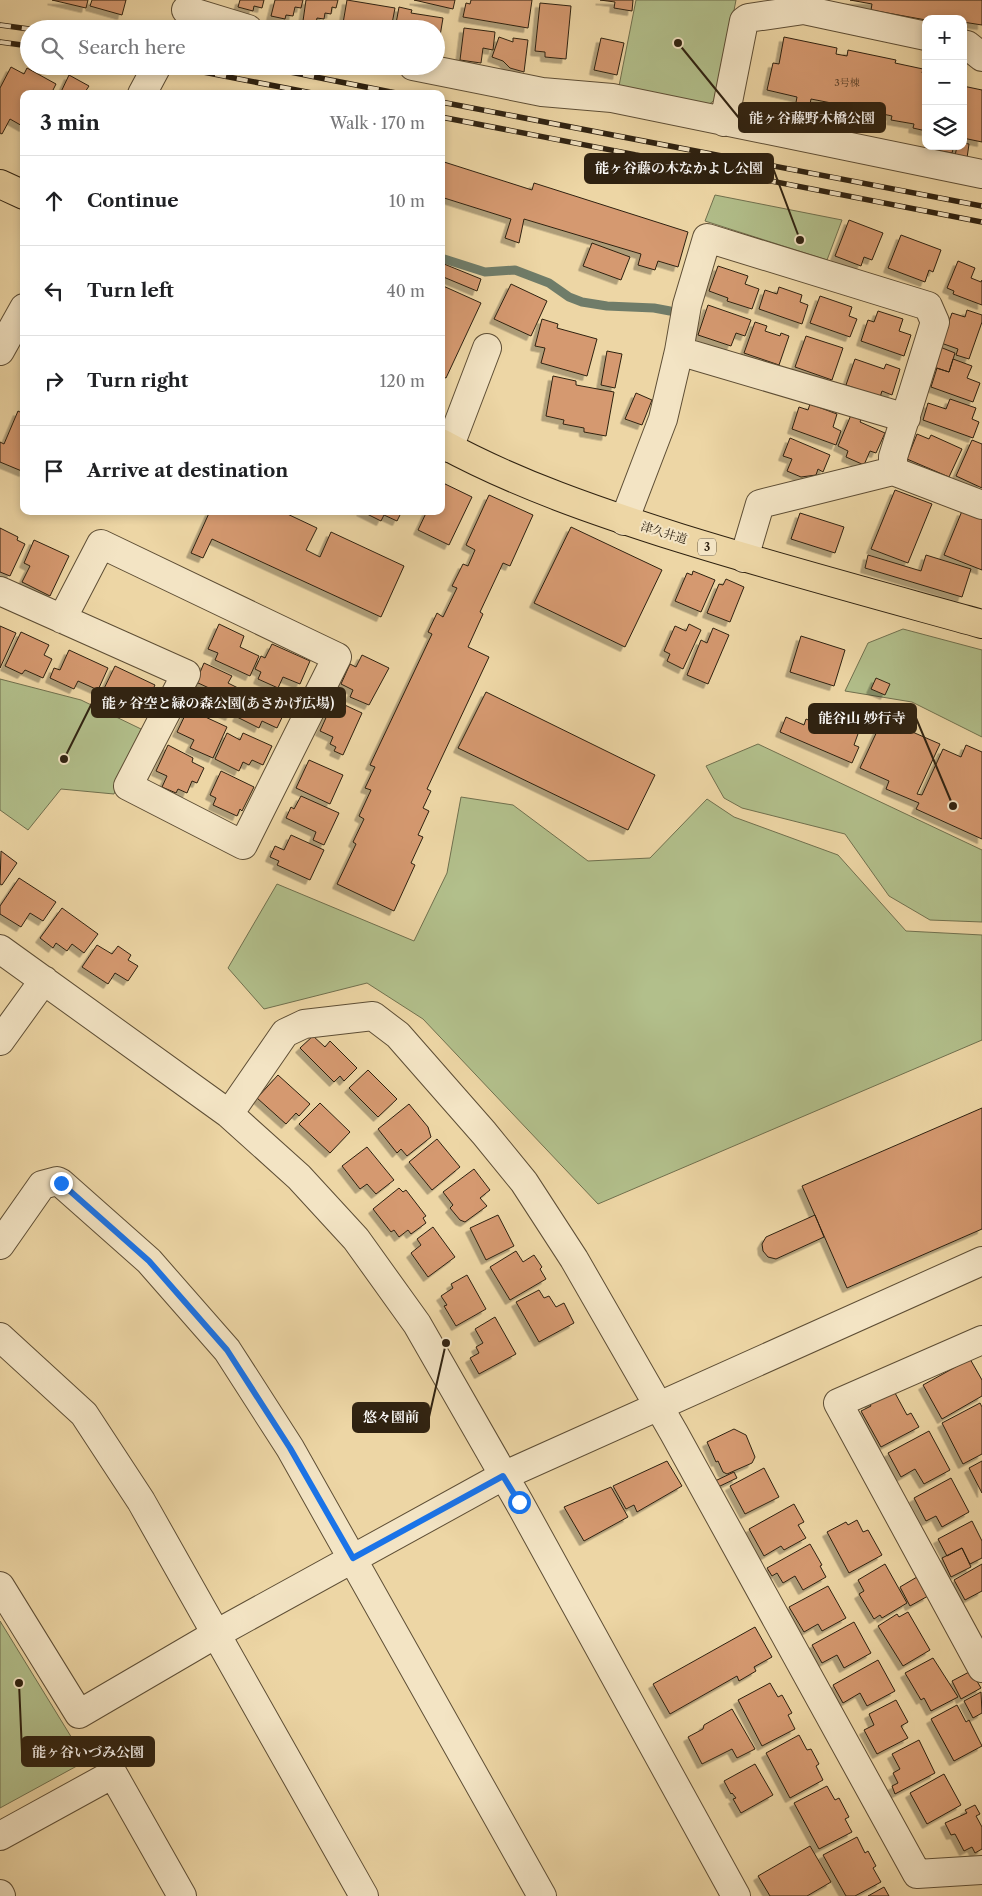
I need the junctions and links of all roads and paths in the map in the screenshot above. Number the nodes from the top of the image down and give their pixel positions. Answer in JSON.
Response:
{"nodes":[{"id":1,"x":184,"y":13,"type":"edge"},
{"id":2,"x":212,"y":20,"type":"edge"},
{"id":3,"x":922,"y":35,"type":"edge"},
{"id":4,"x":967,"y":45,"type":"edge"},
{"id":5,"x":982,"y":56,"type":"edge"},
{"id":6,"x":445,"y":72,"type":"edge"},
{"id":7,"x":152,"y":75,"type":"edge"},
{"id":8,"x":144,"y":90,"type":"edge"},
{"id":9,"x":724,"y":122,"type":"junction"},
{"id":10,"x":982,"y":174,"type":"edge"},
{"id":11,"x":0,"y":184,"type":"edge"},
{"id":12,"x":20,"y":193,"type":"edge"},
{"id":13,"x":20,"y":315,"type":"edge"},
{"id":14,"x":487,"y":348,"type":"dead end"},
{"id":15,"x":0,"y":350,"type":"edge"},
{"id":16,"x":679,"y":351,"type":"junction"},
{"id":17,"x":906,"y":418,"type":"junction"},
{"id":18,"x":445,"y":445,"type":"edge"},
{"id":19,"x":893,"y":470,"type":"junction"},
{"id":20,"x":982,"y":505,"type":"edge"},
{"id":21,"x":624,"y":521,"type":"junction"},
{"id":22,"x":744,"y":558,"type":"junction"},
{"id":23,"x":0,"y":591,"type":"edge"},
{"id":24,"x":62,"y":619,"type":"junction"},
{"id":25,"x":982,"y":624,"type":"edge"},
{"id":26,"x":0,"y":948,"type":"edge"},
{"id":27,"x":44,"y":980,"type":"junction"},
{"id":28,"x":0,"y":1041,"type":"edge"},
{"id":29,"x":229,"y":1114,"type":"junction"},
{"id":30,"x":0,"y":1245,"type":"edge"},
{"id":31,"x":982,"y":1261,"type":"edge"},
{"id":32,"x":0,"y":1338,"type":"edge"},
{"id":33,"x":982,"y":1340,"type":"edge"},
{"id":34,"x":659,"y":1406,"type":"junction"},
{"id":35,"x":503,"y":1476,"type":"junction"},
{"id":36,"x":353,"y":1558,"type":"junction"},
{"id":37,"x":0,"y":1586,"type":"edge"},
{"id":38,"x":216,"y":1634,"type":"junction"},
{"id":39,"x":982,"y":1668,"type":"edge"},
{"id":40,"x":0,"y":1836,"type":"edge"},
{"id":41,"x":982,"y":1870,"type":"edge"},
{"id":42,"x":182,"y":1896,"type":"edge"},
{"id":43,"x":364,"y":1896,"type":"edge"},
{"id":44,"x":542,"y":1896,"type":"edge"},
{"id":45,"x":736,"y":1896,"type":"edge"}],
"edges":[{"from":1,"to":2,"type":"street"},
{"from":3,"to":9,"type":"street"},
{"from":4,"to":5,"type":"street"},
{"from":6,"to":9,"type":"street"},
{"from":7,"to":8,"type":"street"},
{"from":9,"to":10,"type":"street"},
{"from":11,"to":12,"type":"main road"},
{"from":13,"to":15,"type":"street"},
{"from":14,"to":18,"type":"street"},
{"from":16,"to":17,"type":"street"},
{"from":16,"to":17,"type":"street"},
{"from":16,"to":21,"type":"street"},
{"from":17,"to":19,"type":"street"},
{"from":18,"to":21,"type":"main road","name":"津久井道","number":"3"},
{"from":19,"to":20,"type":"street"},
{"from":19,"to":22,"type":"street"},
{"from":21,"to":22,"type":"main road","name":"津久井道","number":"3"},
{"from":22,"to":25,"type":"main road","name":"津久井道","number":"3"},
{"from":23,"to":24,"type":"street"},
{"from":24,"to":24,"type":"street"},
{"from":26,"to":27,"type":"street"},
{"from":27,"to":28,"type":"street"},
{"from":27,"to":29,"type":"street"},
{"from":29,"to":34,"type":"street"},
{"from":29,"to":35,"type":"street"},
{"from":30,"to":36,"type":"street"},
{"from":31,"to":34,"type":"street"},
{"from":32,"to":38,"type":"street"},
{"from":33,"to":39,"type":"street"},
{"from":34,"to":35,"type":"street"},
{"from":34,"to":41,"type":"street"},
{"from":35,"to":36,"type":"street"},
{"from":35,"to":45,"type":"street"},
{"from":36,"to":38,"type":"street"},
{"from":36,"to":44,"type":"street"},
{"from":37,"to":38,"type":"street"},
{"from":38,"to":43,"type":"street"},
{"from":40,"to":42,"type":"street"}]}
